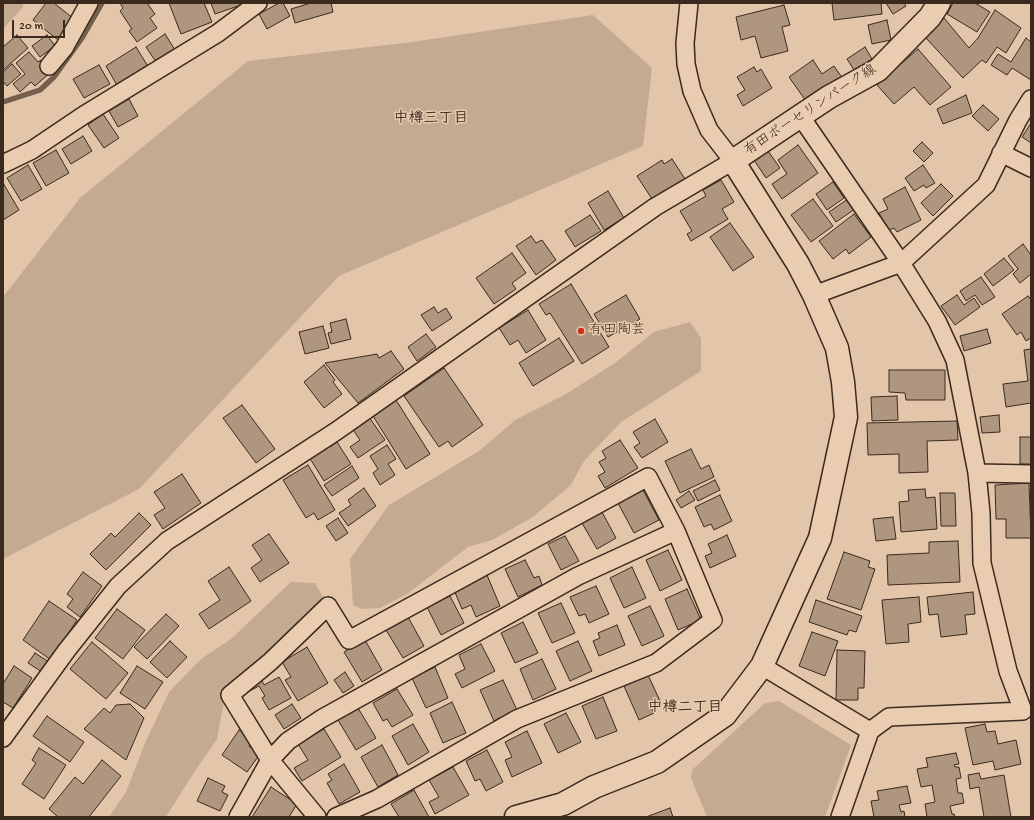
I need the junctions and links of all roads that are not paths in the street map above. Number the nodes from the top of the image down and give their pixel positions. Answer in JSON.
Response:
{"nodes":[{"id":1,"x":89,"y":3,"type":"edge"},
{"id":2,"x":258,"y":3,"type":"edge"},
{"id":3,"x":690,"y":3,"type":"edge"},
{"id":4,"x":939,"y":3,"type":"edge"},
{"id":5,"x":49,"y":66,"type":"dead end"},
{"id":6,"x":1031,"y":99,"type":"edge"},
{"id":7,"x":801,"y":117,"type":"junction"},
{"id":8,"x":1001,"y":153,"type":"junction"},
{"id":9,"x":733,"y":161,"type":"junction"},
{"id":10,"x":3,"y":164,"type":"edge"},
{"id":11,"x":1031,"y":168,"type":"edge"},
{"id":12,"x":901,"y":263,"type":"junction"},
{"id":13,"x":814,"y":295,"type":"junction"},
{"id":14,"x":976,"y":473,"type":"junction"},
{"id":15,"x":1031,"y":474,"type":"edge"},
{"id":16,"x":676,"y":531,"type":"junction"},
{"id":17,"x":762,"y":666,"type":"junction"},
{"id":18,"x":1027,"y":711,"type":"edge"},
{"id":19,"x":870,"y":731,"type":"junction"},
{"id":20,"x":3,"y":738,"type":"edge"},
{"id":21,"x":270,"y":760,"type":"junction"},
{"id":22,"x":238,"y":817,"type":"edge"},
{"id":23,"x":317,"y":817,"type":"edge"},
{"id":24,"x":336,"y":817,"type":"edge"},
{"id":25,"x":516,"y":817,"type":"edge"},
{"id":26,"x":840,"y":817,"type":"edge"}],
"edges":[{"from":1,"to":5,"type":"street"},
{"from":2,"to":10,"type":"street"},
{"from":3,"to":9,"type":"street"},
{"from":4,"to":7,"type":"main road","name":"有田ポーセリンパーク線"},
{"from":6,"to":8,"type":"street"},
{"from":7,"to":9,"type":"main road","name":"有田ポーセリンパーク線"},
{"from":7,"to":12,"type":"street"},
{"from":8,"to":11,"type":"street"},
{"from":8,"to":12,"type":"street"},
{"from":9,"to":13,"type":"main road","name":"有田ポーセリンパーク線"},
{"from":9,"to":20,"type":"street"},
{"from":12,"to":13,"type":"street"},
{"from":12,"to":14,"type":"street"},
{"from":13,"to":17,"type":"main road","name":"有田ポーセリンパーク線"},
{"from":14,"to":15,"type":"street"},
{"from":14,"to":18,"type":"street"},
{"from":16,"to":21,"type":"street"},
{"from":16,"to":21,"type":"street"},
{"from":16,"to":24,"type":"street"},
{"from":17,"to":19,"type":"street"},
{"from":17,"to":25,"type":"main road","name":"有田ポーセリンパーク線"},
{"from":18,"to":19,"type":"street"},
{"from":19,"to":26,"type":"street"},
{"from":21,"to":22,"type":"street"},
{"from":21,"to":23,"type":"street"}]}
